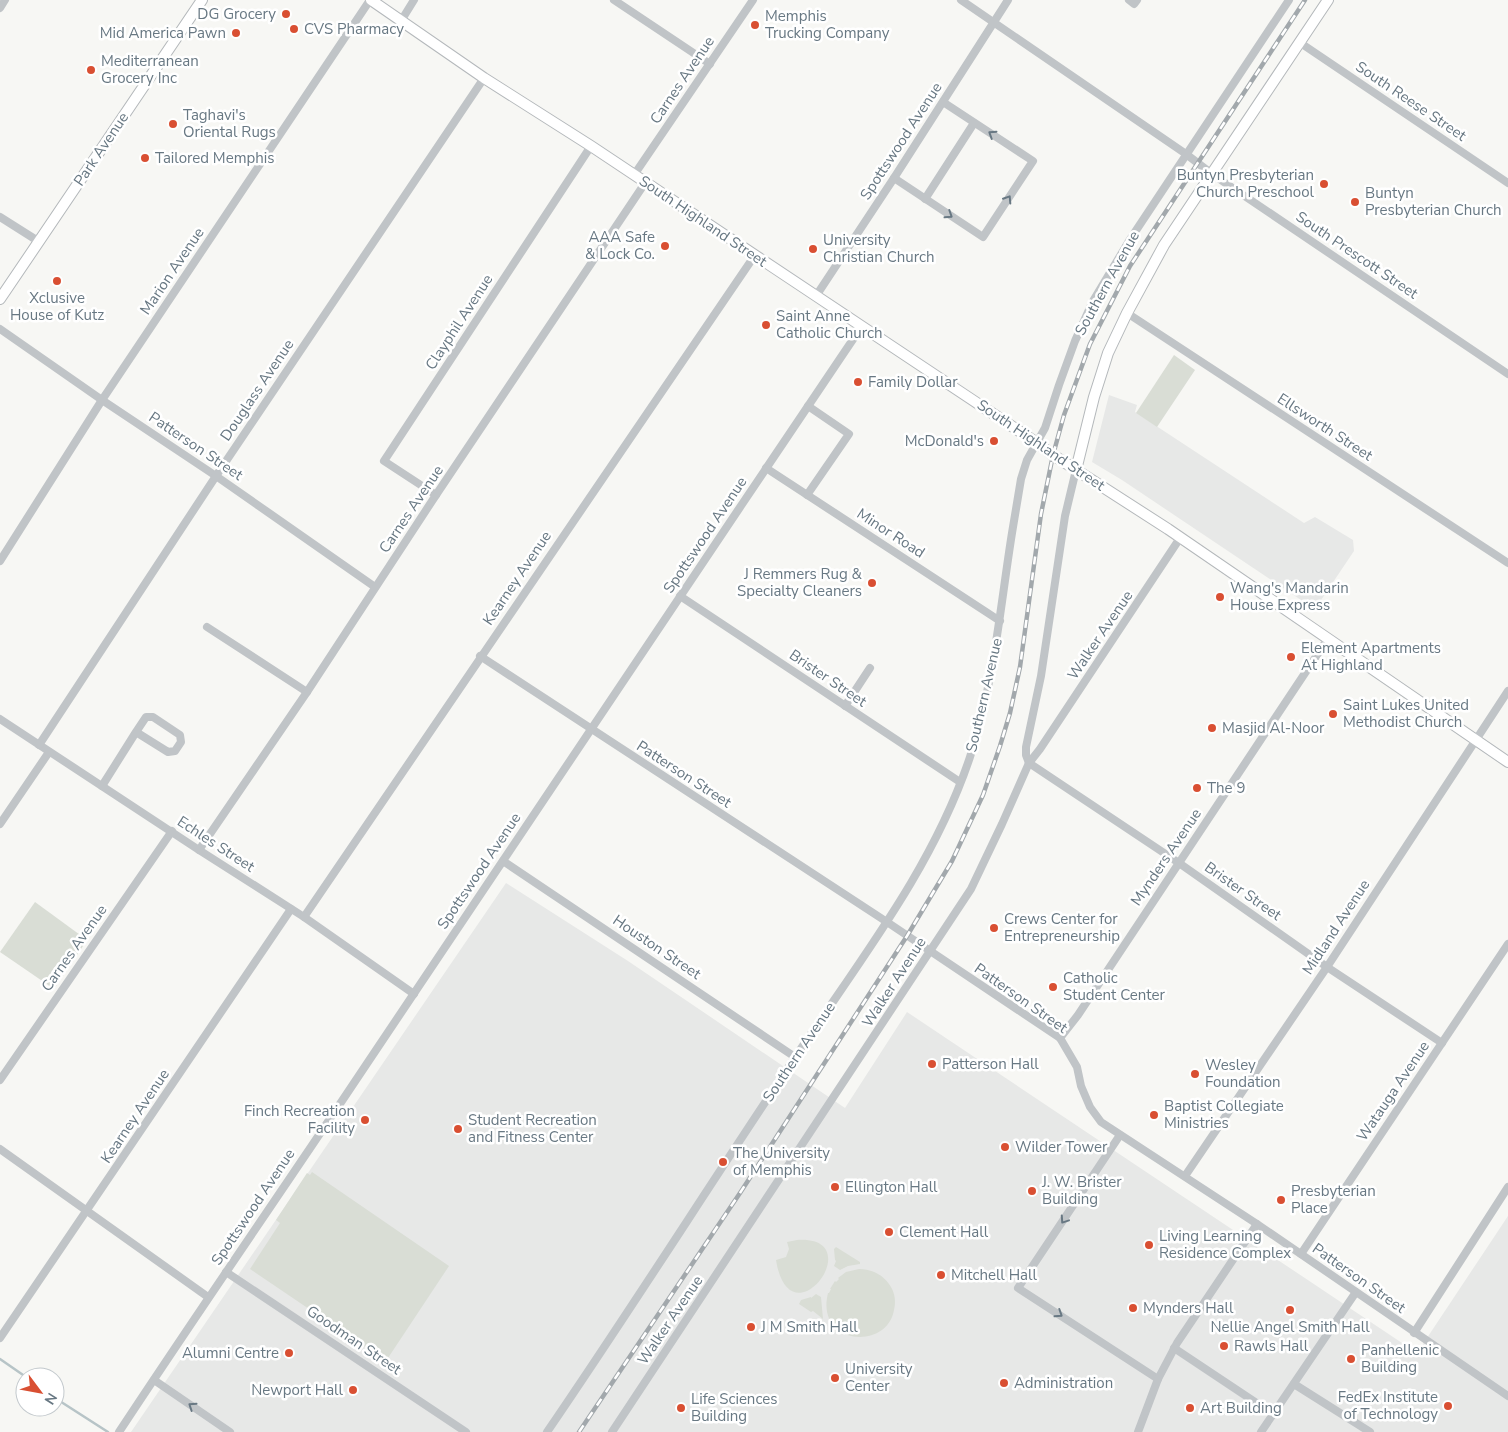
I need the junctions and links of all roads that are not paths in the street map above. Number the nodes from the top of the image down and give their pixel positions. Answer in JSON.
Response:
{"nodes":[{"id":1,"x":5,"y":0,"type":"edge"},
{"id":2,"x":202,"y":0,"type":"edge"},
{"id":3,"x":370,"y":0,"type":"edge"},
{"id":4,"x":414,"y":0,"type":"edge"},
{"id":5,"x":614,"y":0,"type":"edge"},
{"id":6,"x":753,"y":0,"type":"edge"},
{"id":7,"x":961,"y":0,"type":"edge"},
{"id":8,"x":1008,"y":0,"type":"edge"},
{"id":9,"x":1129,"y":0,"type":"edge"},
{"id":10,"x":1137,"y":0,"type":"edge"},
{"id":11,"x":1289,"y":0,"type":"edge"},
{"id":12,"x":1328,"y":0,"type":"edge"},
{"id":13,"x":0,"y":8,"type":"edge"},
{"id":14,"x":401,"y":20,"type":"junction"},
{"id":15,"x":994,"y":22,"type":"junction"},
{"id":16,"x":1299,"y":42,"type":"junction"},
{"id":17,"x":710,"y":64,"type":"junction"},
{"id":18,"x":484,"y":78,"type":"junction"},
{"id":19,"x":943,"y":102,"type":"junction"},
{"id":20,"x":974,"y":123,"type":"junction"},
{"id":21,"x":591,"y":146,"type":"junction"},
{"id":22,"x":1186,"y":154,"type":"junction"},
{"id":23,"x":1212,"y":174,"type":"junction"},
{"id":24,"x":634,"y":175,"type":"junction"},
{"id":25,"x":894,"y":178,"type":"junction"},
{"id":26,"x":645,"y":183,"type":"junction"},
{"id":27,"x":1508,"y":183,"type":"edge"},
{"id":28,"x":925,"y":198,"type":"junction"},
{"id":29,"x":0,"y":218,"type":"edge"},
{"id":30,"x":38,"y":241,"type":"junction"},
{"id":31,"x":755,"y":255,"type":"junction"},
{"id":32,"x":816,"y":296,"type":"junction"},
{"id":33,"x":0,"y":299,"type":"edge"},
{"id":34,"x":1127,"y":313,"type":"junction"},
{"id":35,"x":862,"y":326,"type":"junction"},
{"id":36,"x":0,"y":329,"type":"edge"},
{"id":37,"x":1508,"y":374,"type":"edge"},
{"id":38,"x":102,"y":400,"type":"junction"},
{"id":39,"x":808,"y":406,"type":"junction"},
{"id":40,"x":1037,"y":443,"type":"junction"},
{"id":41,"x":766,"y":468,"type":"junction"},
{"id":42,"x":1076,"y":470,"type":"junction"},
{"id":43,"x":216,"y":476,"type":"junction"},
{"id":44,"x":436,"y":495,"type":"junction"},
{"id":45,"x":807,"y":495,"type":"junction"},
{"id":46,"x":1180,"y":538,"type":"junction"},
{"id":47,"x":0,"y":561,"type":"edge"},
{"id":48,"x":1508,"y":563,"type":"edge"},
{"id":49,"x":375,"y":587,"type":"junction"},
{"id":50,"x":680,"y":596,"type":"junction"},
{"id":51,"x":1000,"y":621,"type":"junction"},
{"id":52,"x":207,"y":627,"type":"dead end"},
{"id":53,"x":1328,"y":640,"type":"junction"},
{"id":54,"x":480,"y":656,"type":"junction"},
{"id":55,"x":870,"y":668,"type":"dead end"},
{"id":56,"x":1508,"y":691,"type":"edge"},
{"id":57,"x":307,"y":692,"type":"junction"},
{"id":58,"x":845,"y":706,"type":"junction"},
{"id":59,"x":0,"y":719,"type":"edge"},
{"id":60,"x":590,"y":729,"type":"junction"},
{"id":61,"x":136,"y":732,"type":"junction"},
{"id":62,"x":1475,"y":740,"type":"junction"},
{"id":63,"x":39,"y":745,"type":"junction"},
{"id":64,"x":49,"y":752,"type":"junction"},
{"id":65,"x":1508,"y":762,"type":"edge"},
{"id":66,"x":1029,"y":763,"type":"junction"},
{"id":67,"x":960,"y":782,"type":"junction"},
{"id":68,"x":102,"y":786,"type":"junction"},
{"id":69,"x":0,"y":824,"type":"edge"},
{"id":70,"x":172,"y":831,"type":"junction"},
{"id":71,"x":200,"y":850,"type":"junction"},
{"id":72,"x":503,"y":861,"type":"junction"},
{"id":73,"x":1179,"y":863,"type":"junction"},
{"id":74,"x":291,"y":909,"type":"junction"},
{"id":75,"x":304,"y":917,"type":"junction"},
{"id":76,"x":887,"y":922,"type":"junction"},
{"id":77,"x":1508,"y":944,"type":"edge"},
{"id":78,"x":931,"y":951,"type":"junction"},
{"id":79,"x":1327,"y":967,"type":"junction"},
{"id":80,"x":414,"y":994,"type":"junction"},
{"id":81,"x":1060,"y":1038,"type":"junction"},
{"id":82,"x":1442,"y":1043,"type":"junction"},
{"id":83,"x":795,"y":1057,"type":"junction"},
{"id":84,"x":0,"y":1080,"type":"edge"},
{"id":85,"x":1120,"y":1136,"type":"junction"},
{"id":86,"x":0,"y":1149,"type":"edge"},
{"id":87,"x":1185,"y":1176,"type":"junction"},
{"id":88,"x":1508,"y":1187,"type":"edge"},
{"id":89,"x":88,"y":1210,"type":"junction"},
{"id":90,"x":1257,"y":1224,"type":"junction"},
{"id":91,"x":1301,"y":1254,"type":"junction"},
{"id":92,"x":226,"y":1272,"type":"junction"},
{"id":93,"x":1356,"y":1292,"type":"junction"},
{"id":94,"x":208,"y":1297,"type":"junction"},
{"id":95,"x":1414,"y":1333,"type":"junction"},
{"id":96,"x":0,"y":1338,"type":"edge"},
{"id":97,"x":1174,"y":1348,"type":"junction"},
{"id":98,"x":1158,"y":1379,"type":"junction"},
{"id":99,"x":154,"y":1380,"type":"junction"},
{"id":100,"x":1294,"y":1384,"type":"junction"},
{"id":101,"x":1508,"y":1396,"type":"edge"},
{"id":102,"x":1274,"y":1414,"type":"junction"},
{"id":103,"x":119,"y":1432,"type":"edge"},
{"id":104,"x":230,"y":1432,"type":"edge"},
{"id":105,"x":466,"y":1432,"type":"edge"},
{"id":106,"x":547,"y":1432,"type":"edge"},
{"id":107,"x":612,"y":1432,"type":"edge"},
{"id":108,"x":1138,"y":1432,"type":"edge"},
{"id":109,"x":1261,"y":1432,"type":"edge"},
{"id":110,"x":1370,"y":1432,"type":"edge"}],
"edges":[{"from":1,"to":13,"type":"street"},
{"from":2,"to":30,"type":"main road","name":"Park Avenue"},
{"from":3,"to":14,"type":"main road","name":"South Highland Street"},
{"from":3,"to":38,"type":"street","name":"Marion Avenue"},
{"from":4,"to":14,"type":"street"},
{"from":5,"to":17,"type":"street"},
{"from":6,"to":17,"type":"street","name":"Carnes Avenue"},
{"from":7,"to":15,"type":"street","name":"South Prescott Street"},
{"from":8,"to":15,"type":"street","name":"Spottswood Avenue"},
{"from":9,"to":10,"type":"street"},
{"from":11,"to":22,"type":"street","name":"Southern Avenue"},
{"from":12,"to":16,"type":"main road","name":"Southern Avenue"},
{"from":14,"to":18,"type":"main road","name":"South Highland Street"},
{"from":15,"to":19,"type":"street","name":"Spottswood Avenue"},
{"from":15,"to":22,"type":"street","name":"South Prescott Street"},
{"from":16,"to":23,"type":"main road","name":"Southern Avenue"},
{"from":16,"to":27,"type":"street","name":"South Reese Street"},
{"from":17,"to":24,"type":"street","name":"Carnes Avenue"},
{"from":18,"to":21,"type":"main road","name":"South Highland Street"},
{"from":18,"to":43,"type":"street","name":"Douglass Avenue"},
{"from":19,"to":20,"type":"street"},
{"from":19,"to":25,"type":"street","name":"Spottswood Avenue"},
{"from":20,"to":28,"type":"street"},
{"from":28,"to":20,"type":"street","one_way":true},
{"from":21,"to":24,"type":"main road","name":"South Highland Street"},
{"from":21,"to":44,"type":"street","name":"Clayphil Avenue"},
{"from":22,"to":23,"type":"street","name":"South Prescott Street"},
{"from":22,"to":40,"type":"street","name":"Southern Avenue"},
{"from":23,"to":34,"type":"main road","name":"Southern Avenue"},
{"from":23,"to":37,"type":"street","name":"South Prescott Street"},
{"from":24,"to":26,"type":"main road","name":"South Highland Street"},
{"from":25,"to":28,"type":"street"},
{"from":25,"to":32,"type":"street","name":"Spottswood Avenue"},
{"from":26,"to":31,"type":"main road","name":"South Highland Street"},
{"from":26,"to":44,"type":"street","name":"Carnes Avenue"},
{"from":29,"to":30,"type":"street"},
{"from":30,"to":33,"type":"main road","name":"Park Avenue"},
{"from":31,"to":32,"type":"main road","name":"South Highland Street"},
{"from":31,"to":54,"type":"street","name":"Kearney Avenue"},
{"from":32,"to":35,"type":"main road","name":"South Highland Street"},
{"from":34,"to":42,"type":"main road","name":"Southern Avenue"},
{"from":34,"to":48,"type":"street","name":"Ellsworth Street"},
{"from":35,"to":39,"type":"street","name":"Spottswood Avenue"},
{"from":35,"to":40,"type":"main road","name":"South Highland Street"},
{"from":36,"to":38,"type":"street","name":"Patterson Street"},
{"from":38,"to":43,"type":"street","name":"Patterson Street"},
{"from":38,"to":47,"type":"street","name":"Marion Avenue"},
{"from":39,"to":41,"type":"street","name":"Spottswood Avenue"},
{"from":39,"to":45,"type":"street"},
{"from":40,"to":42,"type":"main road","name":"South Highland Street"},
{"from":40,"to":51,"type":"street","name":"Southern Avenue"},
{"from":41,"to":45,"type":"street","name":"Minor Road"},
{"from":41,"to":50,"type":"street","name":"Spottswood Avenue"},
{"from":42,"to":46,"type":"main road","name":"South Highland Street"},
{"from":42,"to":66,"type":"street","name":"Southern Avenue"},
{"from":43,"to":49,"type":"street","name":"Patterson Street"},
{"from":43,"to":63,"type":"street","name":"Douglass Avenue"},
{"from":44,"to":49,"type":"street","name":"Carnes Avenue"},
{"from":45,"to":51,"type":"street","name":"Minor Road"},
{"from":46,"to":53,"type":"main road","name":"South Highland Street"},
{"from":46,"to":66,"type":"street","name":"Walker Avenue"},
{"from":49,"to":57,"type":"street","name":"Carnes Avenue"},
{"from":50,"to":58,"type":"street","name":"Brister Street"},
{"from":50,"to":60,"type":"street","name":"Spottswood Avenue"},
{"from":51,"to":67,"type":"street","name":"Southern Avenue"},
{"from":52,"to":57,"type":"street"},
{"from":53,"to":62,"type":"main road","name":"South Highland Street"},
{"from":53,"to":73,"type":"street","name":"Mynders Avenue"},
{"from":54,"to":60,"type":"street","name":"Patterson Street"},
{"from":54,"to":75,"type":"street","name":"Kearney Avenue"},
{"from":55,"to":58,"type":"street"},
{"from":56,"to":62,"type":"street","name":"Midland Avenue"},
{"from":57,"to":71,"type":"street","name":"Carnes Avenue"},
{"from":58,"to":67,"type":"street","name":"Brister Street"},
{"from":59,"to":63,"type":"street","name":"Echles Street"},
{"from":60,"to":72,"type":"street","name":"Spottswood Avenue"},
{"from":60,"to":76,"type":"street","name":"Patterson Street"},
{"from":61,"to":61,"type":"street"},
{"from":61,"to":68,"type":"street"},
{"from":62,"to":65,"type":"main road","name":"South Highland Street"},
{"from":62,"to":79,"type":"street","name":"Midland Avenue"},
{"from":63,"to":64,"type":"street","name":"Echles Street"},
{"from":64,"to":68,"type":"street","name":"Echles Street"},
{"from":64,"to":69,"type":"street"},
{"from":66,"to":73,"type":"street","name":"Brister Street"},
{"from":66,"to":78,"type":"street","name":"Walker Avenue"},
{"from":67,"to":76,"type":"street","name":"Southern Avenue"},
{"from":68,"to":70,"type":"street","name":"Echles Street"},
{"from":70,"to":71,"type":"street","name":"Echles Street"},
{"from":70,"to":84,"type":"street","name":"Carnes Avenue"},
{"from":71,"to":74,"type":"street","name":"Echles Street"},
{"from":72,"to":80,"type":"street","name":"Spottswood Avenue"},
{"from":72,"to":83,"type":"street","name":"Houston Street"},
{"from":73,"to":79,"type":"street","name":"Brister Street"},
{"from":73,"to":81,"type":"street","name":"Mynders Avenue"},
{"from":74,"to":75,"type":"street","name":"Echles Street"},
{"from":74,"to":89,"type":"street","name":"Kearney Avenue"},
{"from":75,"to":80,"type":"street","name":"Echles Street"},
{"from":76,"to":78,"type":"street","name":"Patterson Street"},
{"from":76,"to":83,"type":"street","name":"Southern Avenue"},
{"from":77,"to":82,"type":"street","name":"Watauga Avenue"},
{"from":78,"to":81,"type":"street","name":"Patterson Street"},
{"from":78,"to":107,"type":"street","name":"Walker Avenue"},
{"from":79,"to":82,"type":"street","name":"Brister Street"},
{"from":79,"to":87,"type":"street","name":"Midland Avenue"},
{"from":80,"to":92,"type":"street","name":"Spottswood Avenue"},
{"from":81,"to":85,"type":"street","name":"Patterson Street"},
{"from":82,"to":91,"type":"street","name":"Watauga Avenue"},
{"from":83,"to":106,"type":"street","name":"Southern Avenue"},
{"from":85,"to":87,"type":"street","name":"Patterson Street"},
{"from":85,"to":98,"type":"street","one_way":true},
{"from":86,"to":89,"type":"street"},
{"from":87,"to":90,"type":"street","name":"Patterson Street"},
{"from":88,"to":95,"type":"street"},
{"from":89,"to":94,"type":"street"},
{"from":89,"to":96,"type":"street","name":"Kearney Avenue"},
{"from":90,"to":91,"type":"street","name":"Patterson Street"},
{"from":90,"to":97,"type":"street"},
{"from":91,"to":93,"type":"street","name":"Patterson Street"},
{"from":92,"to":94,"type":"street","name":"Spottswood Avenue"},
{"from":92,"to":105,"type":"street","name":"Goodman Street"},
{"from":93,"to":95,"type":"street","name":"Patterson Street"},
{"from":93,"to":100,"type":"street"},
{"from":94,"to":99,"type":"street","name":"Spottswood Avenue"},
{"from":95,"to":101,"type":"street","name":"Patterson Street"},
{"from":97,"to":98,"type":"street"},
{"from":97,"to":102,"type":"street"},
{"from":98,"to":108,"type":"street"},
{"from":99,"to":103,"type":"street","name":"Spottswood Avenue"},
{"from":104,"to":99,"type":"street","one_way":true},
{"from":100,"to":102,"type":"street"},
{"from":100,"to":110,"type":"street"},
{"from":102,"to":109,"type":"street"}]}
